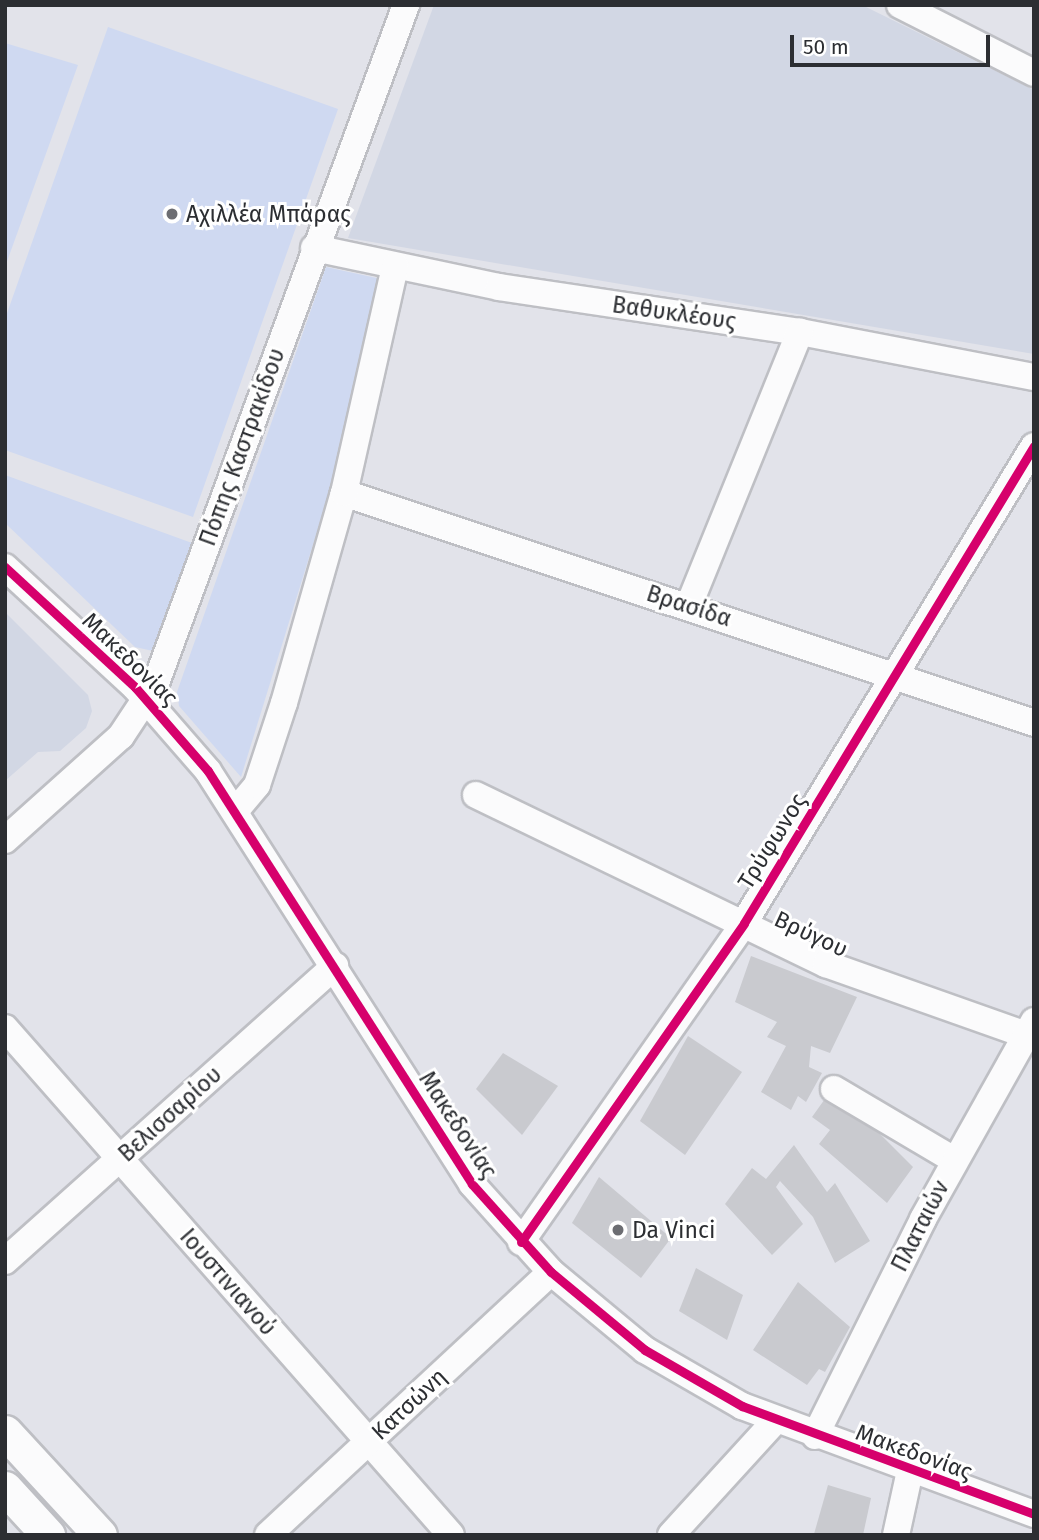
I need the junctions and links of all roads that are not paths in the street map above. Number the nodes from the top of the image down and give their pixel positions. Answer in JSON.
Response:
{"nodes":[{"id":1,"x":406,"y":5,"type":"edge"},
{"id":2,"x":900,"y":5,"type":"edge"},
{"id":3,"x":1034,"y":73,"type":"edge"},
{"id":4,"x":314,"y":248,"type":"junction"},
{"id":5,"x":395,"y":266,"type":"junction"},
{"id":6,"x":800,"y":331,"type":"junction"},
{"id":7,"x":1034,"y":377,"type":"edge"},
{"id":8,"x":1034,"y":446,"type":"edge"},
{"id":9,"x":344,"y":493,"type":"junction"},
{"id":10,"x":5,"y":567,"type":"edge"},
{"id":11,"x":689,"y":605,"type":"junction"},
{"id":12,"x":897,"y":677,"type":"junction"},
{"id":13,"x":148,"y":700,"type":"junction"},
{"id":14,"x":1034,"y":723,"type":"edge"},
{"id":15,"x":476,"y":795,"type":"dead end"},
{"id":16,"x":237,"y":809,"type":"junction"},
{"id":17,"x":5,"y":839,"type":"edge"},
{"id":18,"x":744,"y":923,"type":"junction"},
{"id":19,"x":335,"y":967,"type":"junction"},
{"id":20,"x":1029,"y":1027,"type":"edge"},
{"id":21,"x":5,"y":1028,"type":"edge"},
{"id":22,"x":834,"y":1089,"type":"dead end"},
{"id":23,"x":120,"y":1158,"type":"junction"},
{"id":24,"x":954,"y":1160,"type":"junction"},
{"id":25,"x":521,"y":1242,"type":"junction"},
{"id":26,"x":5,"y":1261,"type":"edge"},
{"id":27,"x":551,"y":1272,"type":"junction"},
{"id":28,"x":775,"y":1420,"type":"junction"},
{"id":29,"x":5,"y":1432,"type":"edge"},
{"id":30,"x":815,"y":1436,"type":"junction"},
{"id":31,"x":369,"y":1442,"type":"junction"},
{"id":32,"x":910,"y":1471,"type":"junction"},
{"id":33,"x":5,"y":1488,"type":"edge"},
{"id":34,"x":1034,"y":1514,"type":"edge"},
{"id":35,"x":48,"y":1535,"type":"edge"},
{"id":36,"x":100,"y":1535,"type":"edge"},
{"id":37,"x":268,"y":1535,"type":"edge"},
{"id":38,"x":451,"y":1535,"type":"edge"},
{"id":39,"x":671,"y":1535,"type":"edge"},
{"id":40,"x":896,"y":1535,"type":"edge"}],
"edges":[{"from":1,"to":4,"type":"street","name":"Πόπης Καστρακίδου"},
{"from":2,"to":3,"type":"street"},
{"from":4,"to":5,"type":"street","name":"Βαθυκλέους"},
{"from":4,"to":13,"type":"street","name":"Πόπης Καστρακίδου"},
{"from":5,"to":6,"type":"street","name":"Βαθυκλέους"},
{"from":5,"to":9,"type":"street"},
{"from":6,"to":7,"type":"street","name":"Βαθυκλέους"},
{"from":6,"to":11,"type":"street"},
{"from":8,"to":12,"type":"street","name":"Τρύφωνος"},
{"from":9,"to":11,"type":"street","name":"Βρασίδα"},
{"from":9,"to":16,"type":"street"},
{"from":10,"to":13,"type":"street","name":"Μακεδονίας"},
{"from":11,"to":12,"type":"street","name":"Βρασίδα"},
{"from":12,"to":14,"type":"street","name":"Βρασίδα"},
{"from":12,"to":18,"type":"street","name":"Τρύφωνος"},
{"from":13,"to":16,"type":"street","name":"Μακεδονίας"},
{"from":13,"to":17,"type":"street","name":"Πόπης Καστρακίδου"},
{"from":15,"to":18,"type":"street","name":"Βρύγου"},
{"from":16,"to":19,"type":"street","name":"Μακεδονίας"},
{"from":18,"to":20,"type":"street","name":"Βρύγου"},
{"from":18,"to":25,"type":"street","name":"Τρύφωνος"},
{"from":19,"to":23,"type":"street","name":"Βελισσαρίου"},
{"from":19,"to":25,"type":"street","name":"Μακεδονίας"},
{"from":20,"to":24,"type":"street","name":"Πλαταιών"},
{"from":21,"to":23,"type":"street","name":"Ιουστινιανού"},
{"from":22,"to":24,"type":"street"},
{"from":23,"to":26,"type":"street","name":"Βελισσαρίου"},
{"from":23,"to":31,"type":"street","name":"Ιουστινιανού"},
{"from":24,"to":30,"type":"street","name":"Πλαταιών"},
{"from":25,"to":27,"type":"street","name":"Μακεδονίας"},
{"from":27,"to":28,"type":"street","name":"Μακεδονίας"},
{"from":27,"to":31,"type":"street","name":"Κατσώνη"},
{"from":28,"to":30,"type":"street","name":"Μακεδονίας"},
{"from":28,"to":39,"type":"street"},
{"from":29,"to":36,"type":"main road"},
{"from":30,"to":32,"type":"street","name":"Μακεδονίας"},
{"from":31,"to":37,"type":"street","name":"Κατσώνη"},
{"from":31,"to":38,"type":"street","name":"Ιουστινιανού"},
{"from":32,"to":34,"type":"street","name":"Μακεδονίας"},
{"from":32,"to":40,"type":"street"},
{"from":33,"to":35,"type":"main road"}]}
